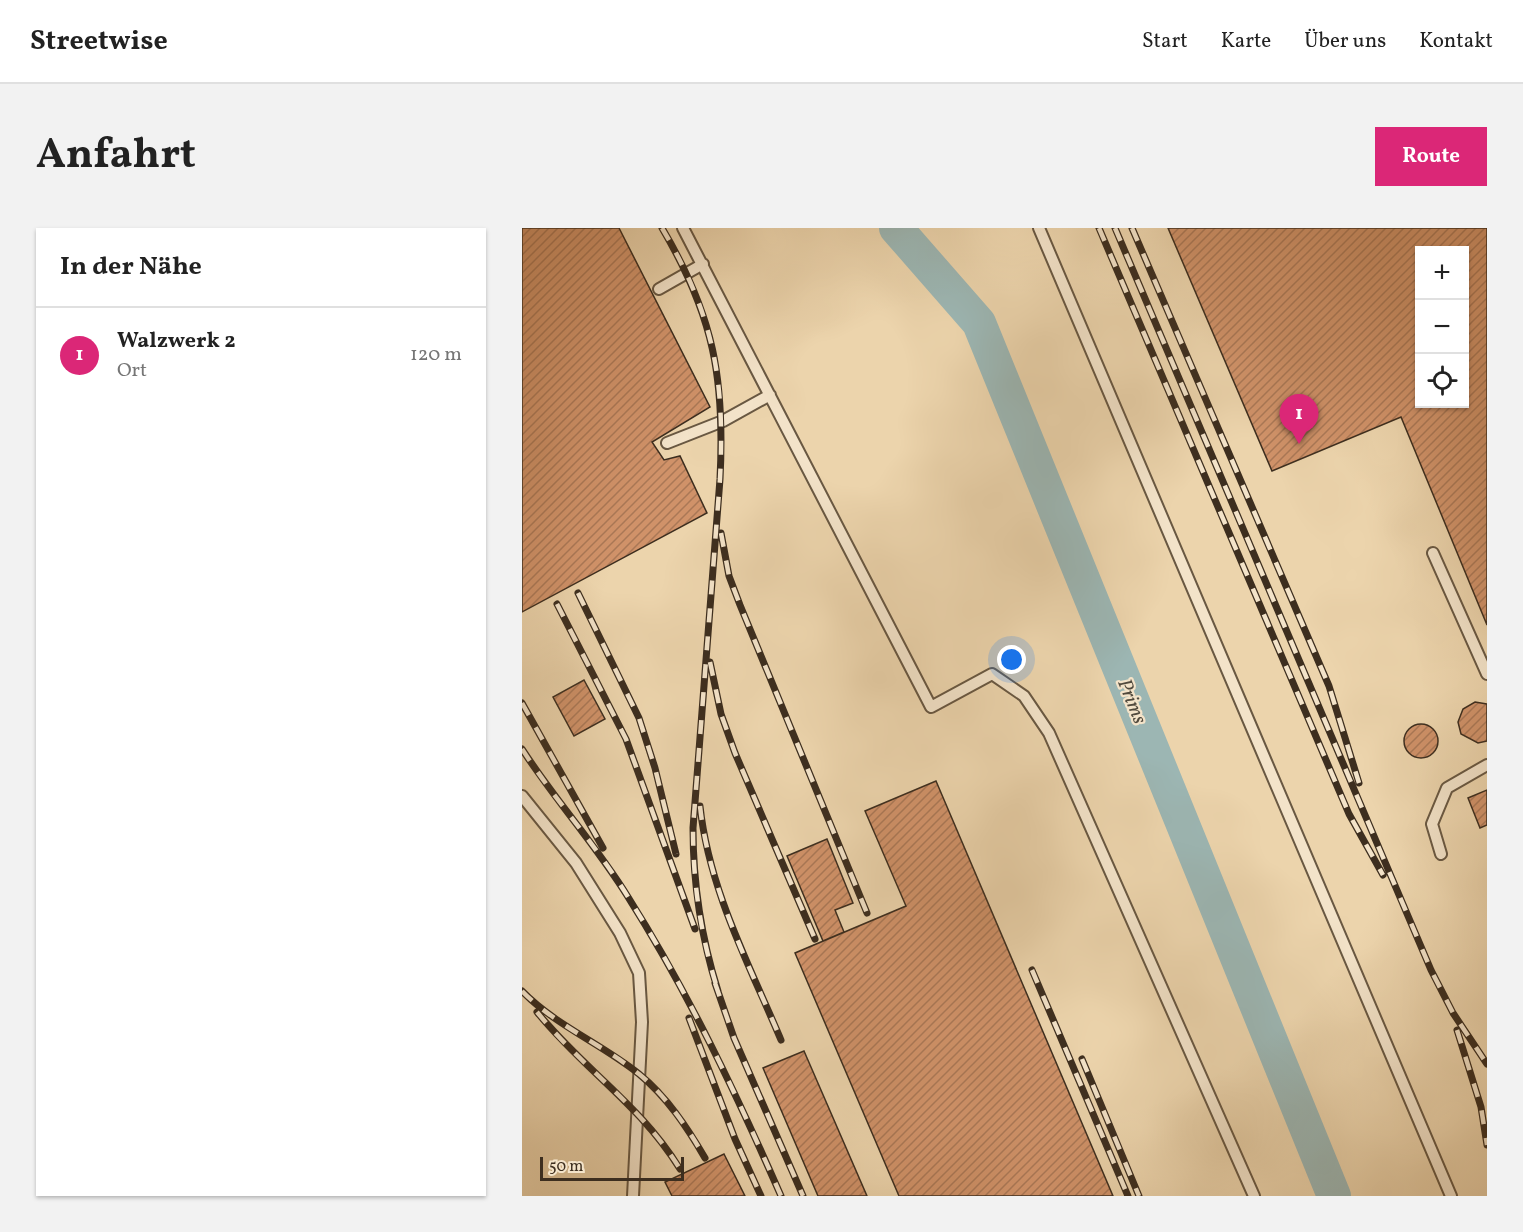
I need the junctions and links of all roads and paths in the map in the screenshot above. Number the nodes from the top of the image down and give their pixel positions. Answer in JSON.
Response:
{"nodes":[{"id":1,"x":683,"y":228,"type":"edge"},
{"id":2,"x":1039,"y":228,"type":"edge"},
{"id":3,"x":703,"y":264,"type":"junction"},
{"id":4,"x":659,"y":289,"type":"dead end"},
{"id":5,"x":770,"y":395,"type":"junction"},
{"id":6,"x":667,"y":443,"type":"dead end"},
{"id":7,"x":1433,"y":553,"type":"dead end"},
{"id":8,"x":1487,"y":674,"type":"edge"},
{"id":9,"x":1487,"y":765,"type":"edge"},
{"id":10,"x":522,"y":796,"type":"edge"},
{"id":11,"x":1441,"y":854,"type":"dead end"},
{"id":12,"x":633,"y":1196,"type":"edge"},
{"id":13,"x":1254,"y":1196,"type":"edge"},
{"id":14,"x":1451,"y":1196,"type":"edge"}],
"edges":[{"from":1,"to":3,"type":"lane"},
{"from":2,"to":14,"type":"lane"},
{"from":3,"to":4,"type":"lane"},
{"from":3,"to":5,"type":"lane"},
{"from":5,"to":6,"type":"lane"},
{"from":5,"to":13,"type":"lane"},
{"from":7,"to":8,"type":"lane"},
{"from":9,"to":11,"type":"lane"},
{"from":10,"to":12,"type":"lane"}]}
